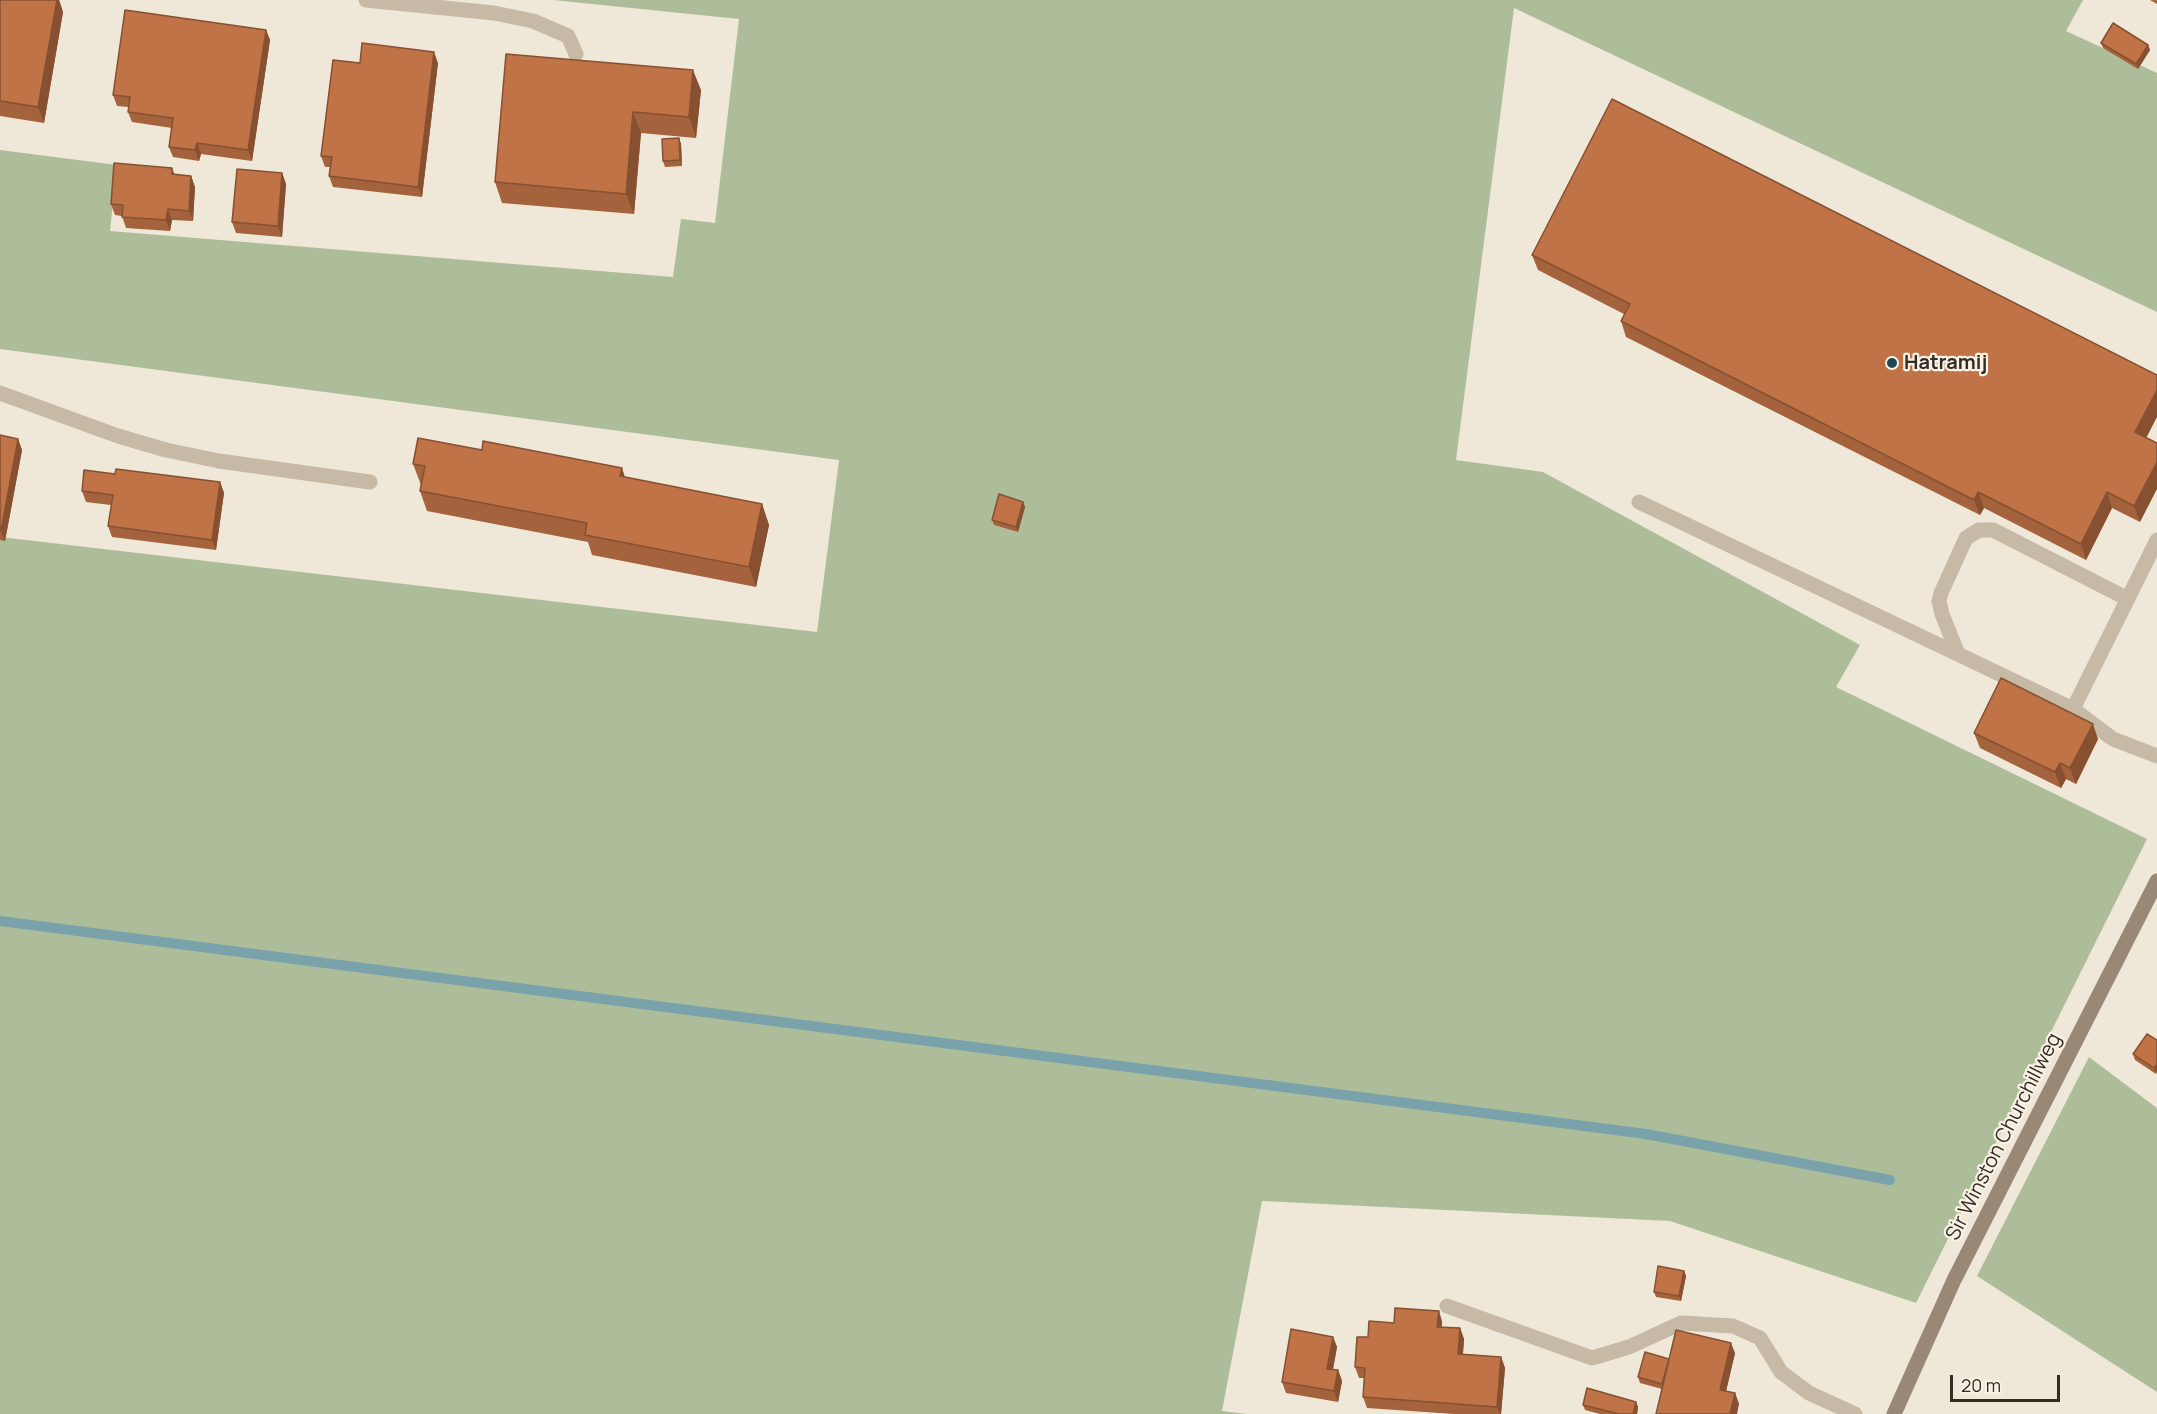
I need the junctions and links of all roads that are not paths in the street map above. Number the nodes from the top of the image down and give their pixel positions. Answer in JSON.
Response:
{"nodes":[{"id":1,"x":366,"y":0,"type":"edge"},
{"id":2,"x":576,"y":54,"type":"dead end"},
{"id":3,"x":0,"y":393,"type":"edge"},
{"id":4,"x":370,"y":482,"type":"dead end"},
{"id":5,"x":1639,"y":502,"type":"dead end"},
{"id":6,"x":2157,"y":540,"type":"edge"},
{"id":7,"x":2127,"y":599,"type":"junction"},
{"id":8,"x":1958,"y":654,"type":"junction"},
{"id":9,"x":2073,"y":709,"type":"junction"},
{"id":10,"x":2157,"y":756,"type":"edge"},
{"id":11,"x":2157,"y":881,"type":"edge"},
{"id":12,"x":1447,"y":1306,"type":"dead end"},
{"id":13,"x":1855,"y":1414,"type":"edge"},
{"id":14,"x":1894,"y":1414,"type":"edge"}],
"edges":[{"from":1,"to":2,"type":"street"},
{"from":3,"to":4,"type":"street"},
{"from":5,"to":8,"type":"street"},
{"from":6,"to":7,"type":"street"},
{"from":7,"to":8,"type":"street"},
{"from":7,"to":9,"type":"street"},
{"from":8,"to":9,"type":"street"},
{"from":9,"to":10,"type":"street"},
{"from":11,"to":14,"type":"street","name":"Sir Winston Churchillweg"},
{"from":12,"to":13,"type":"street"}]}
